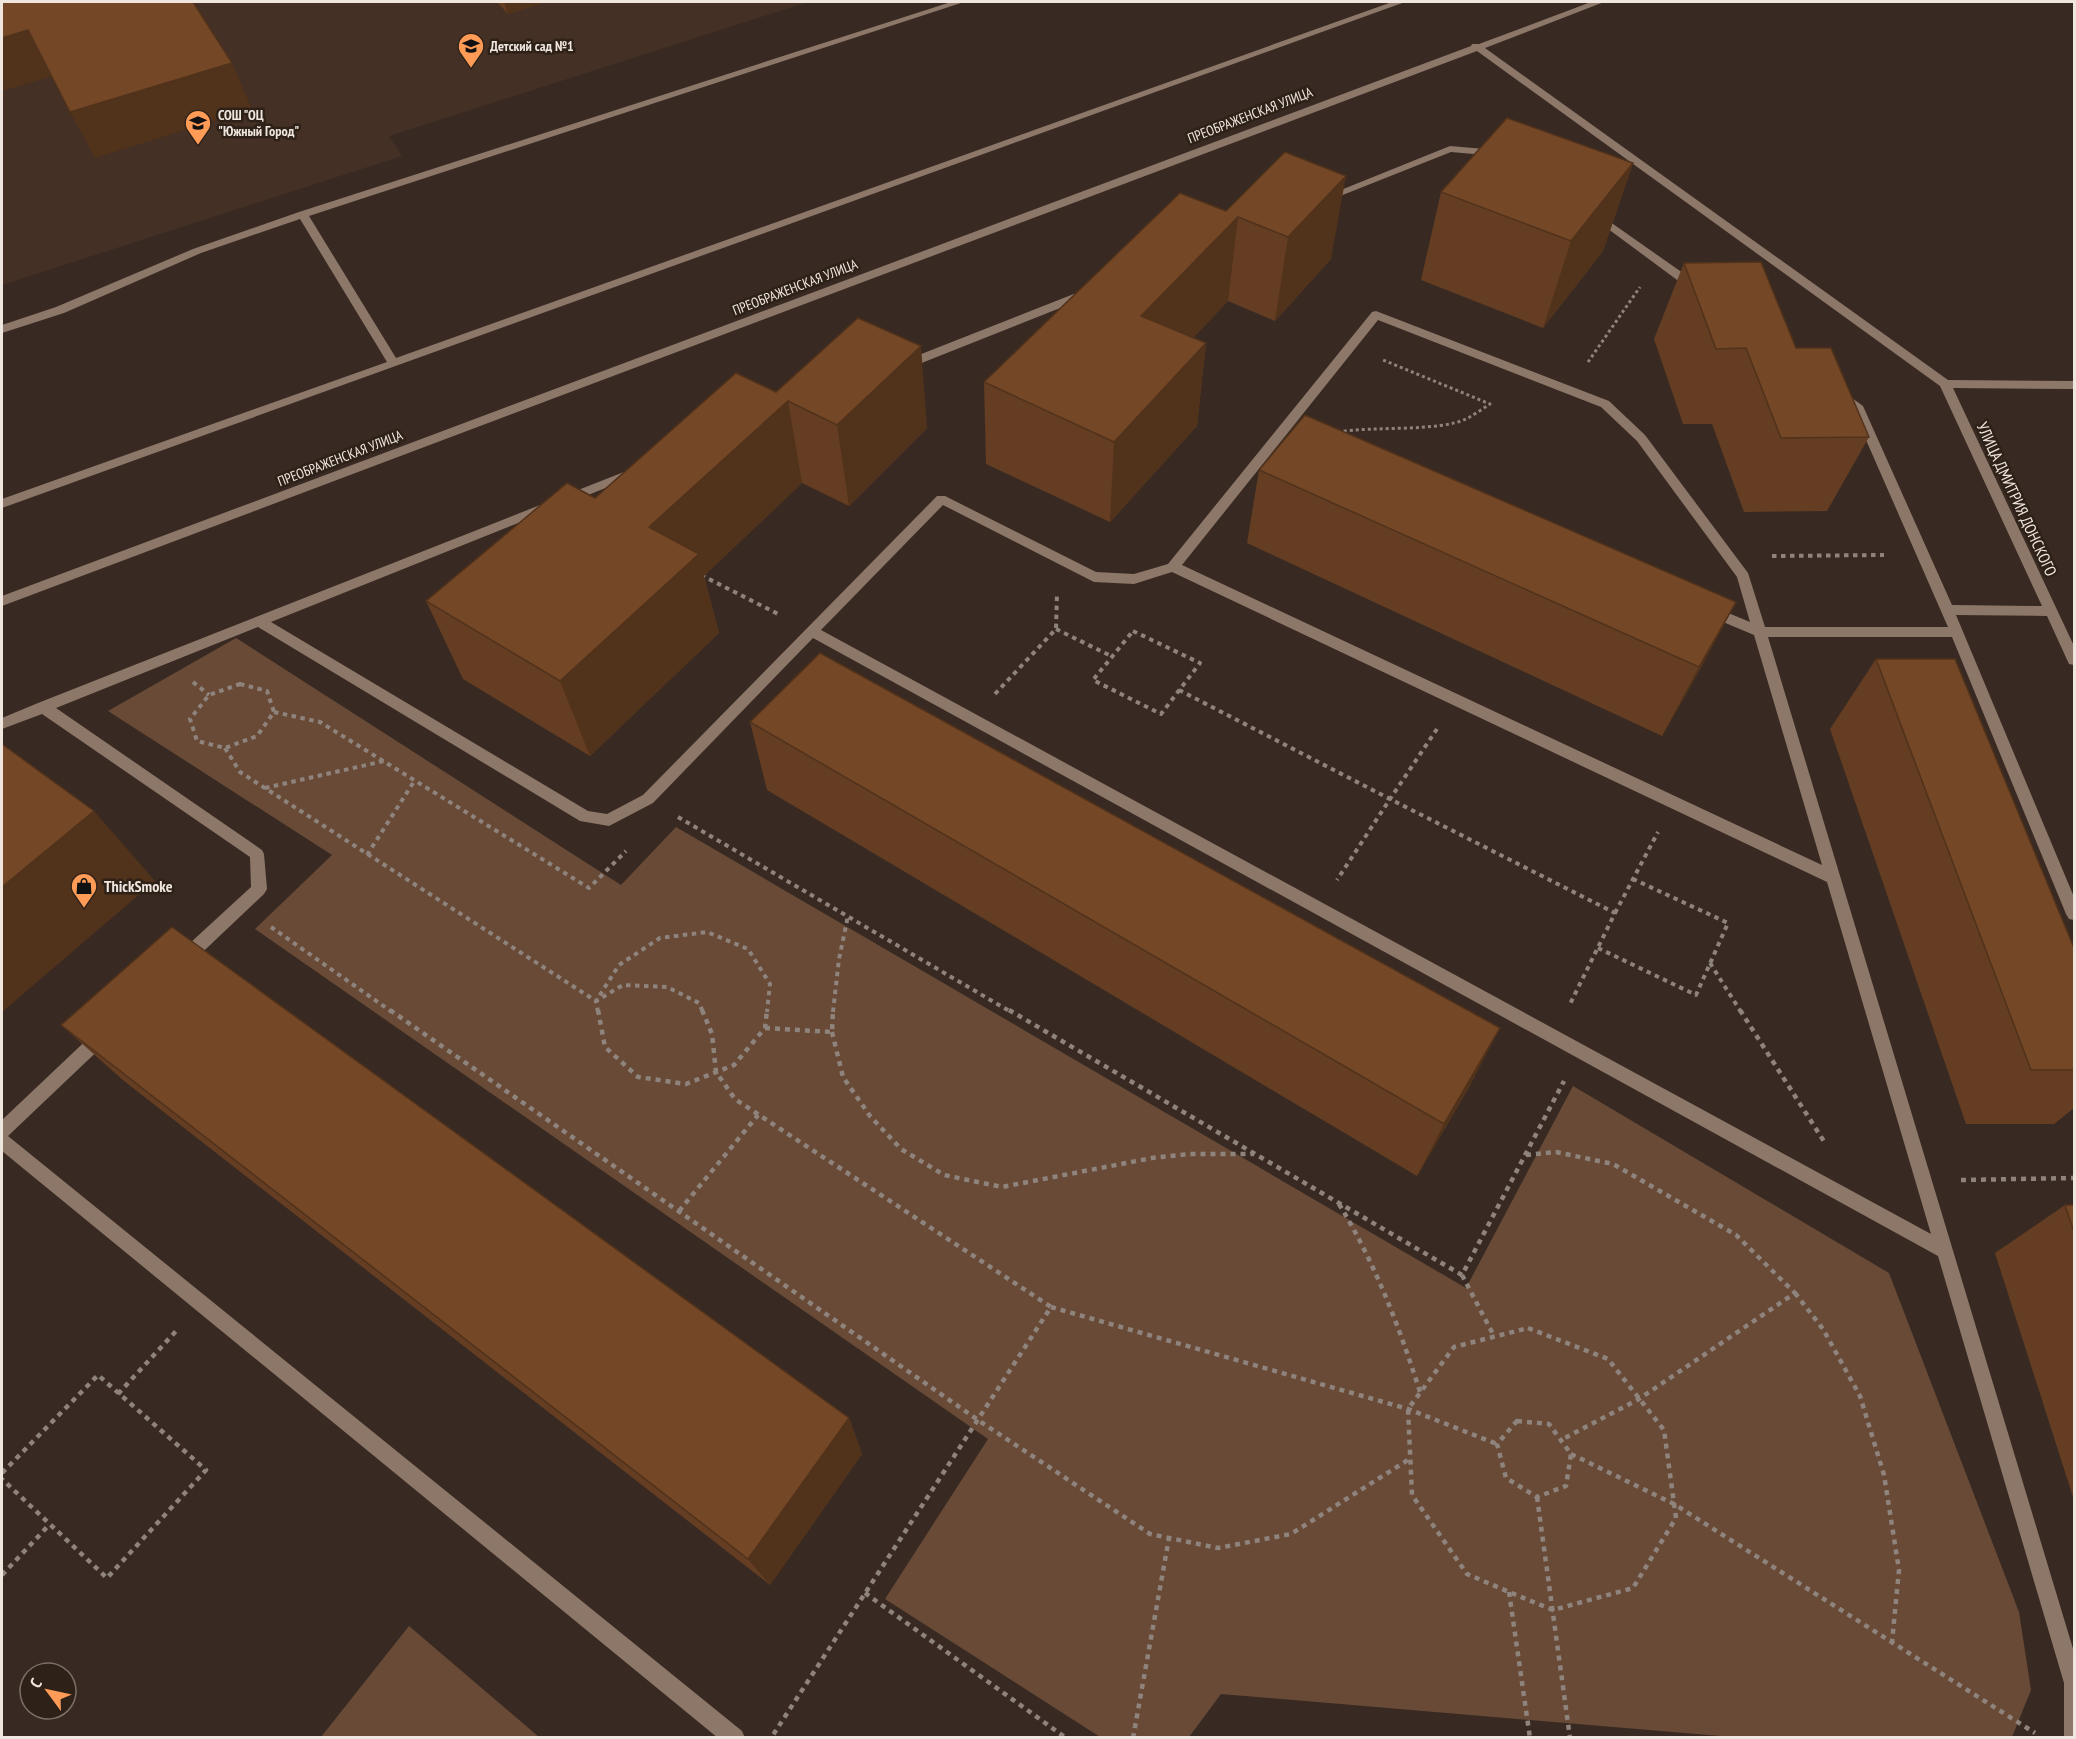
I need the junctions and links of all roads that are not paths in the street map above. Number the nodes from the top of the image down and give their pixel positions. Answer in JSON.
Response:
{"nodes":[{"id":1,"x":960,"y":2,"type":"edge"},
{"id":2,"x":1400,"y":2,"type":"edge"},
{"id":3,"x":1599,"y":2,"type":"edge"},
{"id":4,"x":1476,"y":46,"type":"junction"},
{"id":5,"x":1513,"y":154,"type":"edge"},
{"id":6,"x":1309,"y":204,"type":"edge"},
{"id":7,"x":1581,"y":204,"type":"edge"},
{"id":8,"x":303,"y":214,"type":"junction"},
{"id":9,"x":1102,"y":286,"type":"edge"},
{"id":10,"x":1706,"y":295,"type":"edge"},
{"id":11,"x":2,"y":329,"type":"edge"},
{"id":12,"x":394,"y":364,"type":"junction"},
{"id":13,"x":891,"y":370,"type":"edge"},
{"id":14,"x":1945,"y":384,"type":"junction"},
{"id":15,"x":1828,"y":385,"type":"edge"},
{"id":16,"x":2074,"y":385,"type":"edge"},
{"id":17,"x":1288,"y":424,"type":"junction"},
{"id":18,"x":1317,"y":437,"type":"edge"},
{"id":19,"x":647,"y":467,"type":"edge"},
{"id":20,"x":2,"y":504,"type":"edge"},
{"id":21,"x":1173,"y":567,"type":"junction"},
{"id":22,"x":2,"y":601,"type":"edge"},
{"id":23,"x":1696,"y":604,"type":"edge"},
{"id":24,"x":1947,"y":610,"type":"junction"},
{"id":25,"x":2050,"y":611,"type":"junction"},
{"id":26,"x":258,"y":621,"type":"junction"},
{"id":27,"x":812,"y":631,"type":"junction"},
{"id":28,"x":1761,"y":632,"type":"junction"},
{"id":29,"x":1957,"y":632,"type":"junction"},
{"id":30,"x":2074,"y":660,"type":"edge"},
{"id":31,"x":43,"y":707,"type":"junction"},
{"id":32,"x":2,"y":724,"type":"edge"},
{"id":33,"x":1834,"y":878,"type":"junction"},
{"id":34,"x":2074,"y":914,"type":"edge"},
{"id":35,"x":172,"y":970,"type":"edge"},
{"id":36,"x":112,"y":1026,"type":"edge"},
{"id":37,"x":2,"y":1131,"type":"edge"},
{"id":38,"x":2,"y":1141,"type":"edge"},
{"id":39,"x":1945,"y":1251,"type":"junction"},
{"id":40,"x":735,"y":1737,"type":"edge"},
{"id":41,"x":2074,"y":1737,"type":"edge"}],
"edges":[{"from":1,"to":8,"type":"street"},
{"from":2,"to":12,"type":"street"},
{"from":3,"to":4,"type":"street","name":"ПРЕОБРАЖЕНСКАЯ УЛИЦА"},
{"from":4,"to":14,"type":"street"},
{"from":4,"to":22,"type":"street","name":"ПРЕОБРАЖЕНСКАЯ УЛИЦА"},
{"from":5,"to":6,"type":"street"},
{"from":7,"to":10,"type":"street"},
{"from":8,"to":11,"type":"street"},
{"from":8,"to":12,"type":"street"},
{"from":9,"to":13,"type":"street"},
{"from":12,"to":20,"type":"street"},
{"from":14,"to":16,"type":"street"},
{"from":14,"to":25,"type":"street","name":"УЛИЦА ДМИТРИЯ ДОНСКОГО"},
{"from":15,"to":24,"type":"street"},
{"from":17,"to":18,"type":"street"},
{"from":17,"to":21,"type":"street"},
{"from":17,"to":28,"type":"street"},
{"from":19,"to":26,"type":"street"},
{"from":21,"to":27,"type":"street"},
{"from":21,"to":33,"type":"street"},
{"from":23,"to":28,"type":"street"},
{"from":24,"to":25,"type":"street"},
{"from":24,"to":29,"type":"street"},
{"from":25,"to":30,"type":"street","name":"УЛИЦА ДМИТРИЯ ДОНСКОГО"},
{"from":26,"to":27,"type":"street"},
{"from":26,"to":31,"type":"street"},
{"from":27,"to":39,"type":"street"},
{"from":28,"to":29,"type":"street"},
{"from":28,"to":33,"type":"street"},
{"from":29,"to":34,"type":"street"},
{"from":31,"to":32,"type":"street"},
{"from":31,"to":35,"type":"street"},
{"from":33,"to":39,"type":"street"},
{"from":36,"to":37,"type":"street"},
{"from":38,"to":40,"type":"street"},
{"from":39,"to":41,"type":"street"}]}
